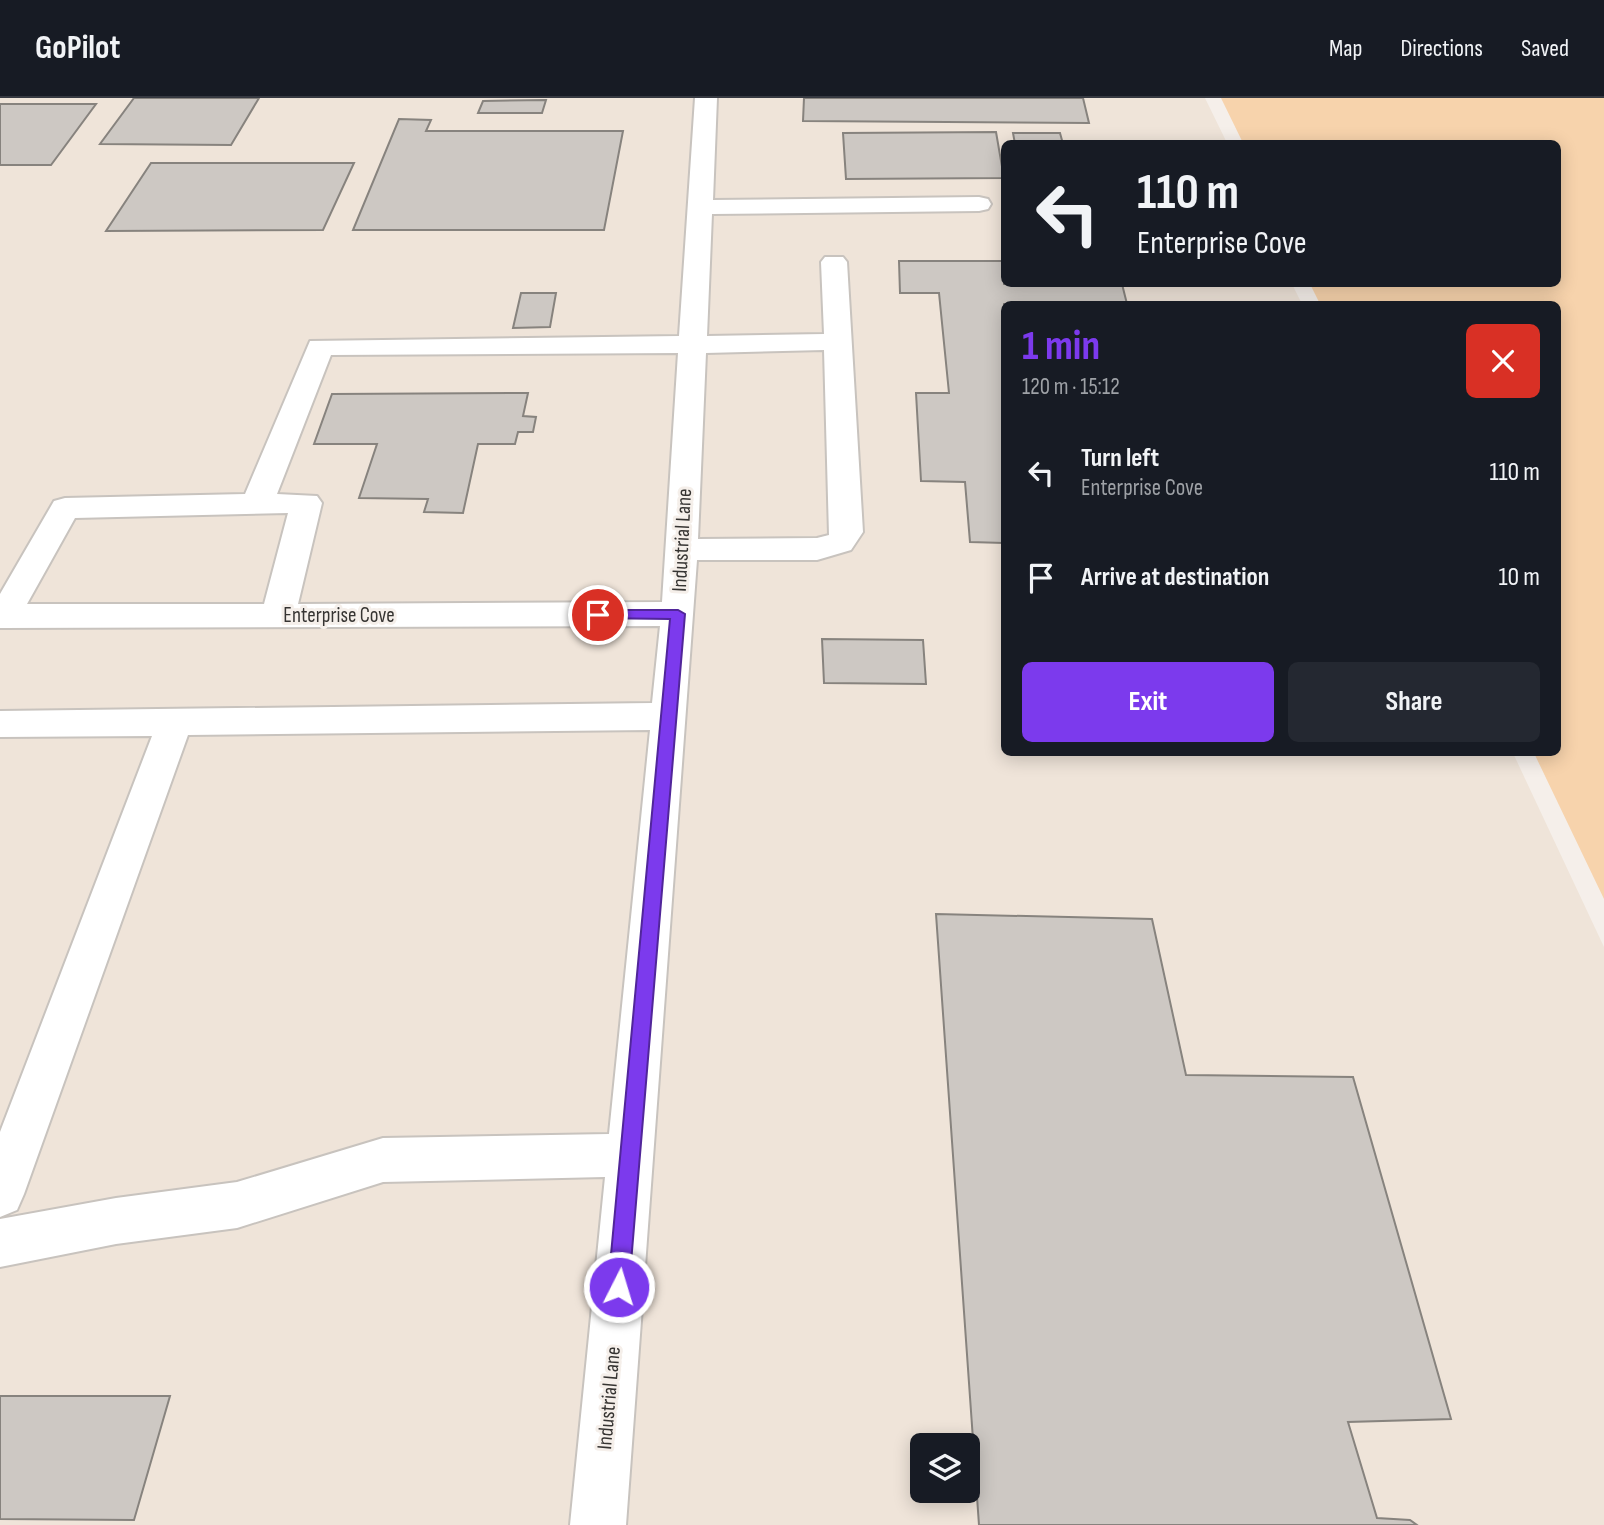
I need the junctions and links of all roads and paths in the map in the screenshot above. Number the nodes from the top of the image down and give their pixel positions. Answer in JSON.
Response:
{"nodes":[{"id":1,"x":706,"y":98,"type":"edge"},
{"id":2,"x":979,"y":204,"type":"dead end"},
{"id":3,"x":700,"y":206,"type":"junction"},
{"id":4,"x":834,"y":262,"type":"dead end"},
{"id":5,"x":839,"y":342,"type":"junction"},
{"id":6,"x":692,"y":344,"type":"junction"},
{"id":7,"x":257,"y":504,"type":"junction"},
{"id":8,"x":681,"y":550,"type":"junction"},
{"id":9,"x":678,"y":614,"type":"junction"},
{"id":10,"x":278,"y":615,"type":"junction"},
{"id":11,"x":2,"y":616,"type":"edge"},
{"id":12,"x":669,"y":716,"type":"junction"},
{"id":13,"x":175,"y":722,"type":"junction"},
{"id":14,"x":0,"y":724,"type":"edge"},
{"id":15,"x":630,"y":1155,"type":"junction"},
{"id":16,"x":0,"y":1194,"type":"edge"},
{"id":17,"x":0,"y":1243,"type":"edge"},
{"id":18,"x":598,"y":1525,"type":"edge"}],
"edges":[{"from":1,"to":3,"type":"street","name":"Industrial Lane"},
{"from":2,"to":3,"type":"street"},
{"from":3,"to":6,"type":"street","name":"Industrial Lane"},
{"from":4,"to":5,"type":"street"},
{"from":5,"to":6,"type":"street"},
{"from":5,"to":8,"type":"street"},
{"from":6,"to":7,"type":"street"},
{"from":6,"to":8,"type":"street","name":"Industrial Lane"},
{"from":7,"to":10,"type":"street"},
{"from":7,"to":11,"type":"street"},
{"from":8,"to":9,"type":"street","name":"Industrial Lane"},
{"from":9,"to":10,"type":"street","name":"Enterprise Cove"},
{"from":9,"to":12,"type":"street","name":"Industrial Lane"},
{"from":10,"to":11,"type":"street","name":"Enterprise Cove"},
{"from":12,"to":13,"type":"street"},
{"from":12,"to":15,"type":"street","name":"Industrial Lane"},
{"from":13,"to":14,"type":"street"},
{"from":13,"to":16,"type":"street"},
{"from":15,"to":17,"type":"street"},
{"from":15,"to":18,"type":"street","name":"Industrial Lane"}]}
